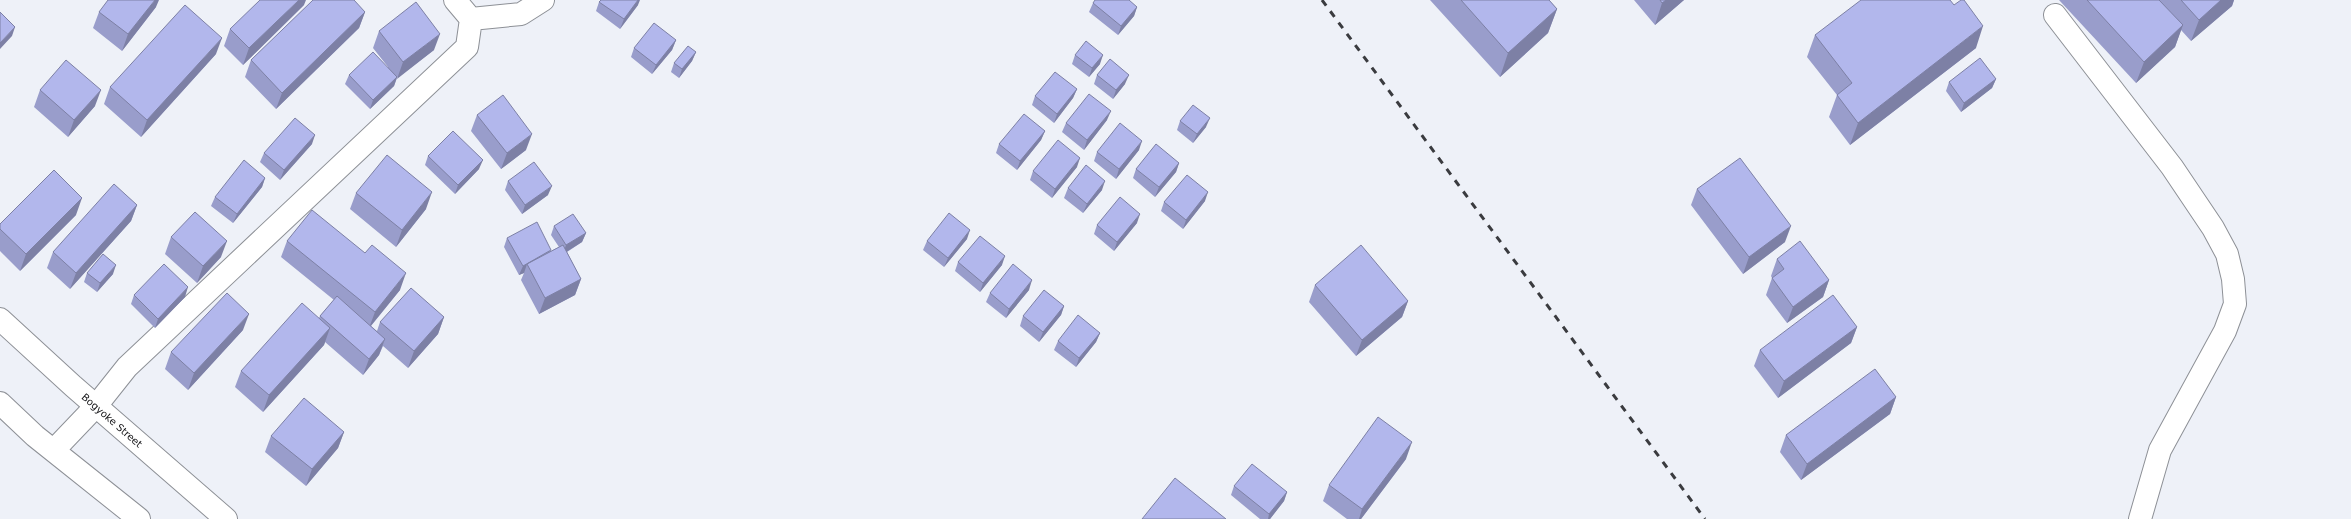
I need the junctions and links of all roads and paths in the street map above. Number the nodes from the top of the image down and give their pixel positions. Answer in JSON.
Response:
{"nodes":[{"id":1,"x":455,"y":0,"type":"edge"},
{"id":2,"x":543,"y":0,"type":"edge"},
{"id":3,"x":2055,"y":15,"type":"dead end"},
{"id":4,"x":471,"y":19,"type":"junction"},
{"id":5,"x":0,"y":319,"type":"edge"},
{"id":6,"x":0,"y":403,"type":"edge"},
{"id":7,"x":96,"y":406,"type":"junction"},
{"id":8,"x":54,"y":450,"type":"junction"},
{"id":9,"x":139,"y":519,"type":"edge"},
{"id":10,"x":226,"y":519,"type":"edge"},
{"id":11,"x":2140,"y":519,"type":"edge"}],
"edges":[{"from":1,"to":4,"type":"street"},
{"from":2,"to":4,"type":"street"},
{"from":3,"to":11,"type":"street"},
{"from":4,"to":7,"type":"street"},
{"from":5,"to":7,"type":"street","name":"Bogyoke Street"},
{"from":6,"to":8,"type":"street"},
{"from":7,"to":8,"type":"street"},
{"from":7,"to":10,"type":"street","name":"Bogyoke Street"},
{"from":8,"to":9,"type":"street"}]}
